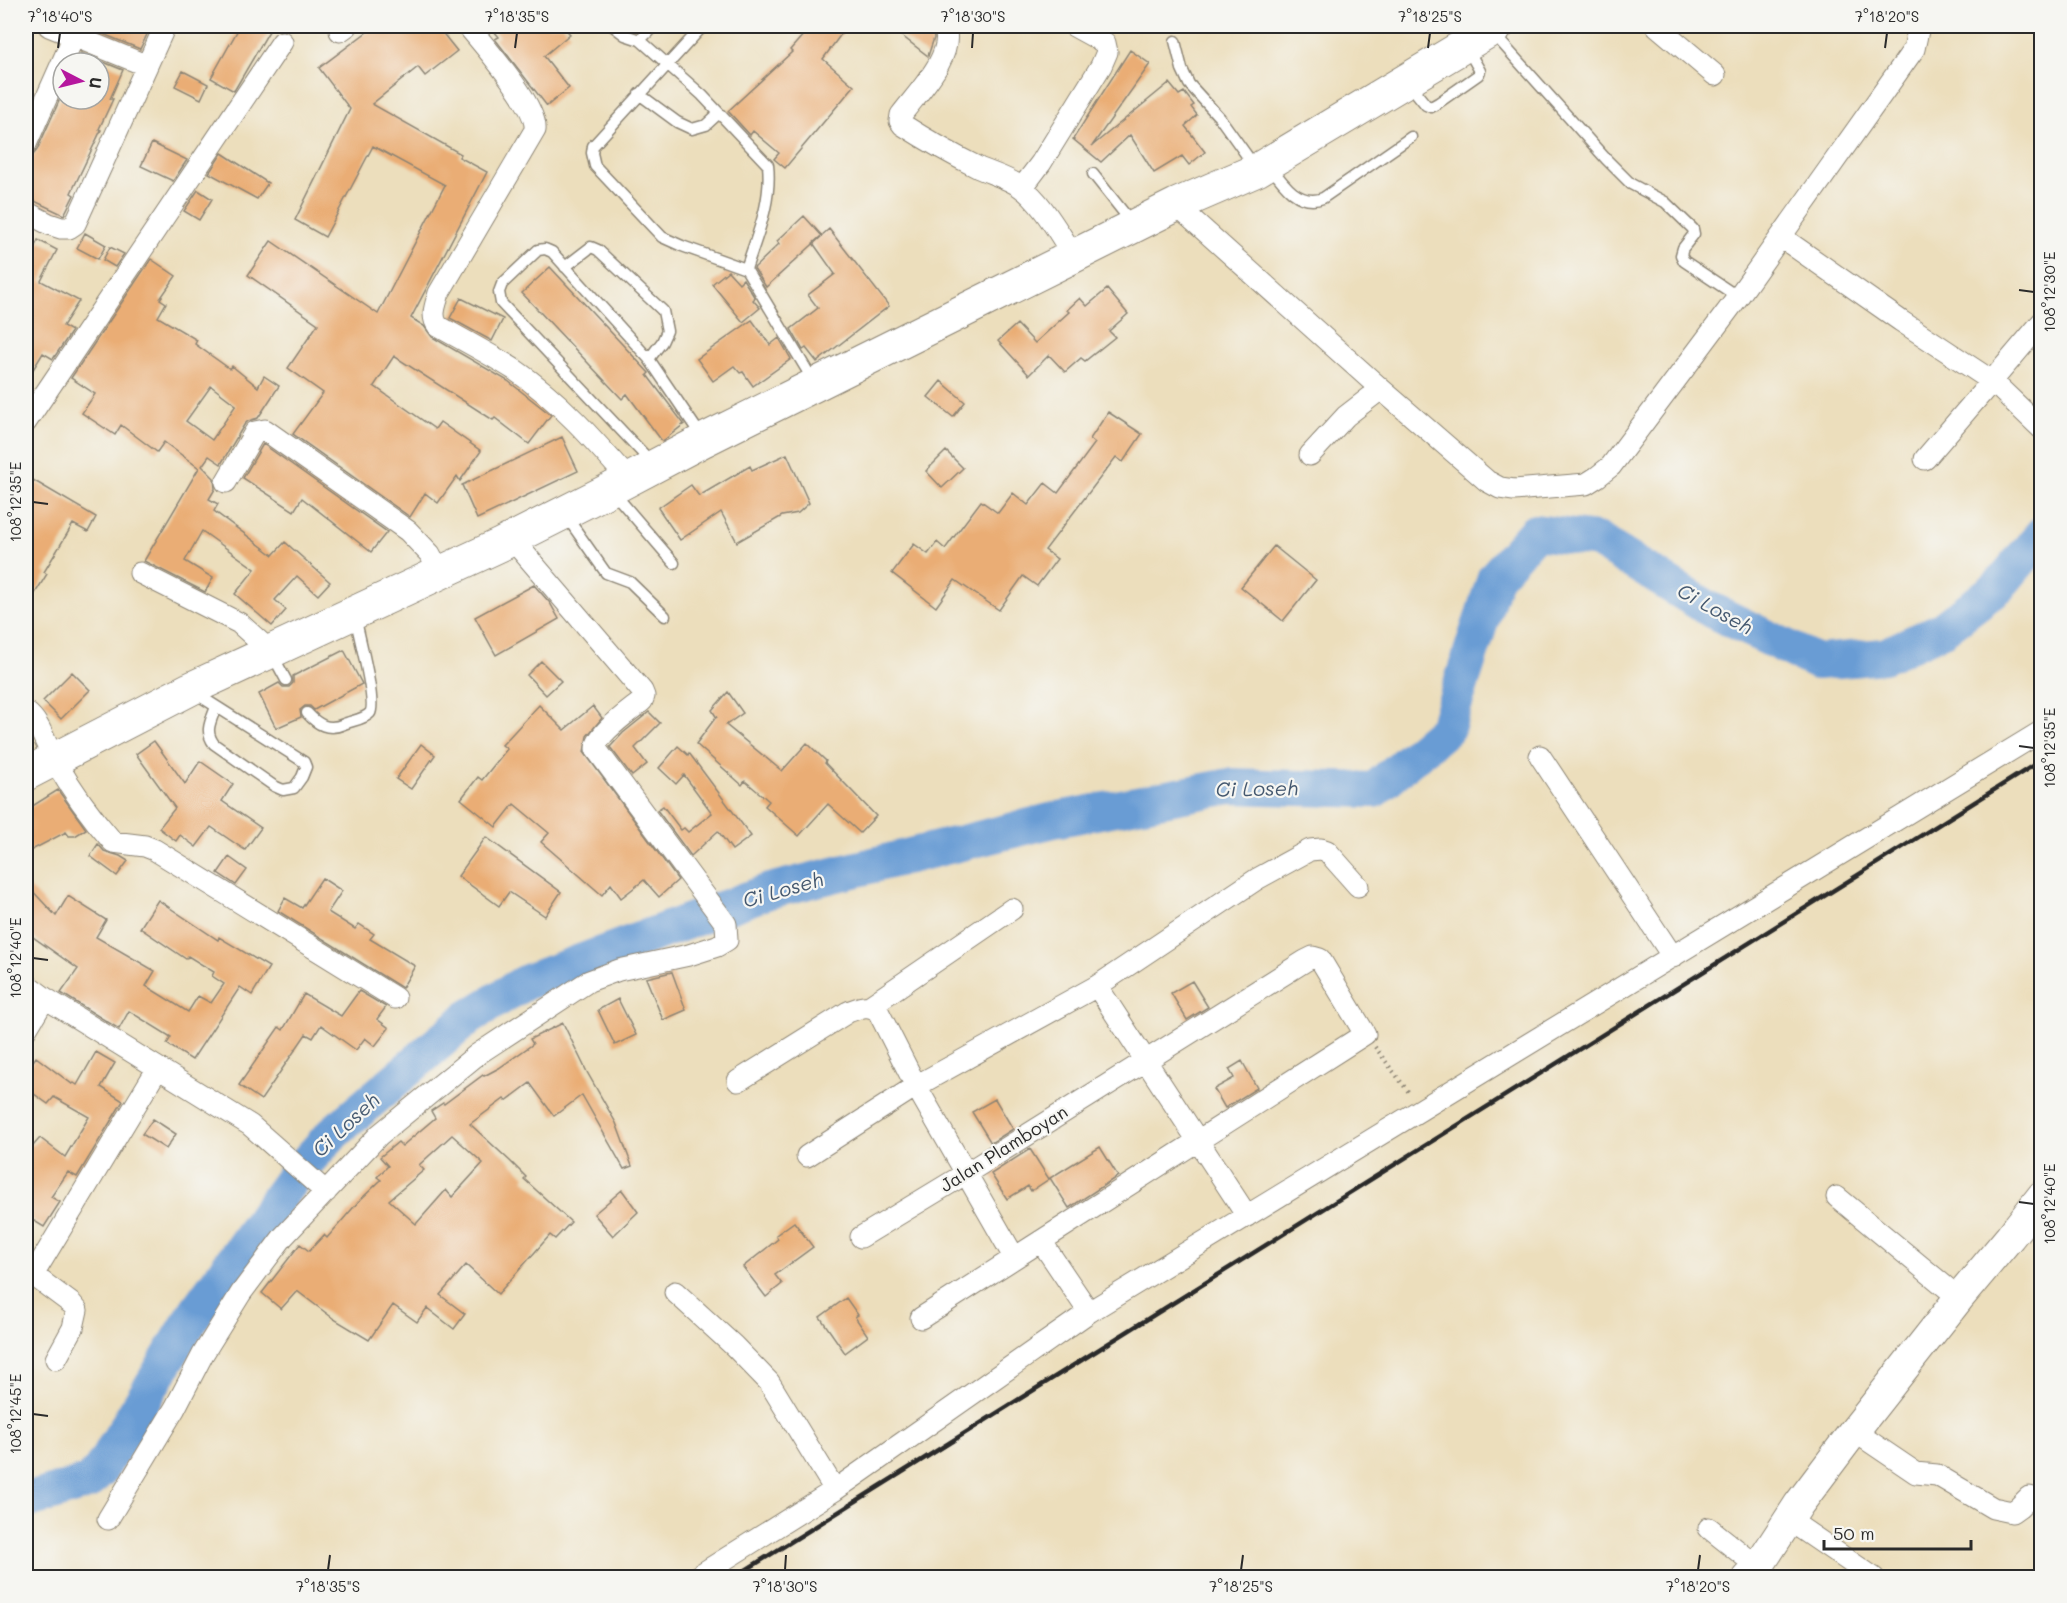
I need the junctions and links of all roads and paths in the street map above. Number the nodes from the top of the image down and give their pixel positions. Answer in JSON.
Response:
{"nodes":[{"id":1,"x":49,"y":26,"type":"edge"},
{"id":2,"x":165,"y":26,"type":"edge"},
{"id":3,"x":468,"y":26,"type":"edge"},
{"id":4,"x":613,"y":26,"type":"edge"},
{"id":5,"x":654,"y":26,"type":"edge"},
{"id":6,"x":703,"y":26,"type":"edge"},
{"id":7,"x":944,"y":26,"type":"edge"},
{"id":8,"x":1074,"y":26,"type":"edge"},
{"id":9,"x":1657,"y":26,"type":"edge"},
{"id":10,"x":1919,"y":26,"type":"edge"},
{"id":11,"x":1484,"y":34,"type":"edge"},
{"id":12,"x":74,"y":36,"type":"junction"},
{"id":13,"x":640,"y":40,"type":"junction"},
{"id":14,"x":1175,"y":40,"type":"dead end"},
{"id":15,"x":282,"y":42,"type":"dead end"},
{"id":16,"x":146,"y":65,"type":"junction"},
{"id":17,"x":668,"y":65,"type":"junction"},
{"id":18,"x":1714,"y":75,"type":"dead end"},
{"id":19,"x":639,"y":94,"type":"junction"},
{"id":20,"x":719,"y":113,"type":"junction"},
{"id":21,"x":1411,"y":137,"type":"dead end"},
{"id":22,"x":26,"y":144,"type":"edge"},
{"id":23,"x":1262,"y":166,"type":"junction"},
{"id":24,"x":1093,"y":174,"type":"dead end"},
{"id":25,"x":1022,"y":188,"type":"junction"},
{"id":26,"x":1176,"y":205,"type":"junction"},
{"id":27,"x":26,"y":212,"type":"edge"},
{"id":28,"x":1134,"y":226,"type":"junction"},
{"id":29,"x":1781,"y":237,"type":"junction"},
{"id":30,"x":1074,"y":256,"type":"junction"},
{"id":31,"x":565,"y":267,"type":"junction"},
{"id":32,"x":746,"y":268,"type":"junction"},
{"id":33,"x":1738,"y":297,"type":"junction"},
{"id":34,"x":2042,"y":322,"type":"edge"},
{"id":35,"x":649,"y":359,"type":"junction"},
{"id":36,"x":1992,"y":381,"type":"junction"},
{"id":37,"x":816,"y":384,"type":"junction"},
{"id":38,"x":1381,"y":389,"type":"junction"},
{"id":39,"x":26,"y":422,"type":"edge"},
{"id":40,"x":2042,"y":429,"type":"edge"},
{"id":41,"x":704,"y":440,"type":"junction"},
{"id":42,"x":1310,"y":455,"type":"dead end"},
{"id":43,"x":1924,"y":459,"type":"dead end"},
{"id":44,"x":632,"y":478,"type":"junction"},
{"id":45,"x":226,"y":482,"type":"dead end"},
{"id":46,"x":564,"y":513,"type":"junction"},
{"id":47,"x":512,"y":538,"type":"junction"},
{"id":48,"x":674,"y":563,"type":"dead end"},
{"id":49,"x":140,"y":573,"type":"dead end"},
{"id":50,"x":440,"y":573,"type":"junction"},
{"id":51,"x":354,"y":613,"type":"junction"},
{"id":52,"x":665,"y":616,"type":"dead end"},
{"id":53,"x":279,"y":666,"type":"junction"},
{"id":54,"x":203,"y":698,"type":"junction"},
{"id":55,"x":26,"y":712,"type":"edge"},
{"id":56,"x":307,"y":713,"type":"dead end"},
{"id":57,"x":2042,"y":732,"type":"edge"},
{"id":58,"x":1540,"y":756,"type":"dead end"},
{"id":59,"x":39,"y":766,"type":"edge"},
{"id":60,"x":1358,"y":886,"type":"dead end"},
{"id":61,"x":1012,"y":909,"type":"dead end"},
{"id":62,"x":1673,"y":957,"type":"junction"},
{"id":63,"x":26,"y":984,"type":"edge"},
{"id":64,"x":1097,"y":986,"type":"junction"},
{"id":65,"x":45,"y":998,"type":"junction"},
{"id":66,"x":395,"y":998,"type":"dead end"},
{"id":67,"x":870,"y":1006,"type":"junction"},
{"id":68,"x":26,"y":1030,"type":"edge"},
{"id":69,"x":1365,"y":1034,"type":"junction"},
{"id":70,"x":1147,"y":1060,"type":"junction"},
{"id":71,"x":158,"y":1068,"type":"junction"},
{"id":72,"x":738,"y":1082,"type":"dead end"},
{"id":73,"x":916,"y":1086,"type":"junction"},
{"id":74,"x":1422,"y":1109,"type":"junction"},
{"id":75,"x":1197,"y":1142,"type":"junction"},
{"id":76,"x":807,"y":1156,"type":"dead end"},
{"id":77,"x":965,"y":1174,"type":"junction"},
{"id":78,"x":326,"y":1192,"type":"junction"},
{"id":79,"x":2042,"y":1196,"type":"edge"},
{"id":80,"x":1838,"y":1197,"type":"dead end"},
{"id":81,"x":1247,"y":1216,"type":"junction"},
{"id":82,"x":861,"y":1237,"type":"dead end"},
{"id":83,"x":1041,"y":1241,"type":"junction"},
{"id":84,"x":1014,"y":1257,"type":"junction"},
{"id":85,"x":28,"y":1278,"type":"edge"},
{"id":86,"x":675,"y":1292,"type":"dead end"},
{"id":87,"x":1959,"y":1298,"type":"junction"},
{"id":88,"x":1089,"y":1312,"type":"junction"},
{"id":89,"x":921,"y":1318,"type":"dead end"},
{"id":90,"x":56,"y":1359,"type":"dead end"},
{"id":91,"x":1854,"y":1431,"type":"junction"},
{"id":92,"x":835,"y":1490,"type":"junction"},
{"id":93,"x":2042,"y":1500,"type":"edge"},
{"id":94,"x":108,"y":1519,"type":"dead end"},
{"id":95,"x":1789,"y":1520,"type":"junction"},
{"id":96,"x":1709,"y":1528,"type":"dead end"},
{"id":97,"x":1753,"y":1573,"type":"edge"},
{"id":98,"x":694,"y":1578,"type":"edge"},
{"id":99,"x":1874,"y":1578,"type":"edge"}],
"edges":[{"from":1,"to":12,"type":"street"},
{"from":2,"to":16,"type":"street"},
{"from":3,"to":44,"type":"street"},
{"from":4,"to":13,"type":"lane"},
{"from":5,"to":13,"type":"lane"},
{"from":6,"to":17,"type":"lane"},
{"from":7,"to":25,"type":"street"},
{"from":8,"to":25,"type":"street"},
{"from":9,"to":18,"type":"street"},
{"from":10,"to":29,"type":"street"},
{"from":11,"to":23,"type":"highway"},
{"from":11,"to":33,"type":"lane"},
{"from":12,"to":16,"type":"street"},
{"from":12,"to":22,"type":"street"},
{"from":13,"to":17,"type":"lane"},
{"from":14,"to":23,"type":"lane"},
{"from":15,"to":39,"type":"street"},
{"from":16,"to":27,"type":"street"},
{"from":17,"to":19,"type":"lane"},
{"from":17,"to":20,"type":"lane"},
{"from":19,"to":20,"type":"lane"},
{"from":19,"to":32,"type":"lane"},
{"from":20,"to":32,"type":"lane"},
{"from":21,"to":23,"type":"lane"},
{"from":23,"to":26,"type":"highway"},
{"from":24,"to":28,"type":"lane"},
{"from":25,"to":30,"type":"street"},
{"from":26,"to":28,"type":"highway"},
{"from":26,"to":38,"type":"street"},
{"from":28,"to":30,"type":"highway"},
{"from":29,"to":33,"type":"street"},
{"from":29,"to":36,"type":"street"},
{"from":30,"to":37,"type":"highway"},
{"from":31,"to":35,"type":"lane"},
{"from":31,"to":35,"type":"lane"},
{"from":31,"to":44,"type":"lane"},
{"from":32,"to":37,"type":"lane"},
{"from":33,"to":38,"type":"street"},
{"from":34,"to":36,"type":"street"},
{"from":35,"to":41,"type":"lane"},
{"from":36,"to":40,"type":"street"},
{"from":36,"to":43,"type":"street"},
{"from":37,"to":41,"type":"highway"},
{"from":38,"to":42,"type":"street"},
{"from":41,"to":44,"type":"highway"},
{"from":44,"to":46,"type":"highway"},
{"from":44,"to":48,"type":"lane"},
{"from":45,"to":50,"type":"street"},
{"from":46,"to":47,"type":"highway"},
{"from":46,"to":52,"type":"lane"},
{"from":47,"to":50,"type":"highway"},
{"from":47,"to":78,"type":"street"},
{"from":49,"to":53,"type":"street"},
{"from":50,"to":51,"type":"highway"},
{"from":51,"to":53,"type":"highway"},
{"from":51,"to":56,"type":"lane"},
{"from":53,"to":54,"type":"highway"},
{"from":54,"to":54,"type":"lane"},
{"from":54,"to":59,"type":"highway"},
{"from":55,"to":59,"type":"street"},
{"from":57,"to":62,"type":"street"},
{"from":58,"to":62,"type":"street"},
{"from":59,"to":66,"type":"street"},
{"from":60,"to":64,"type":"street"},
{"from":61,"to":67,"type":"street"},
{"from":62,"to":74,"type":"street"},
{"from":63,"to":65,"type":"street"},
{"from":64,"to":70,"type":"street"},
{"from":64,"to":73,"type":"street"},
{"from":65,"to":68,"type":"street"},
{"from":65,"to":71,"type":"street"},
{"from":67,"to":72,"type":"street"},
{"from":67,"to":73,"type":"street"},
{"from":69,"to":70,"type":"street","name":"Jalan Plamboyan"},
{"from":69,"to":74,"type":"path"},
{"from":69,"to":75,"type":"street"},
{"from":70,"to":75,"type":"street"},
{"from":70,"to":77,"type":"street","name":"Jalan Plamboyan"},
{"from":71,"to":78,"type":"street"},
{"from":71,"to":85,"type":"street"},
{"from":73,"to":76,"type":"street"},
{"from":73,"to":77,"type":"street"},
{"from":74,"to":81,"type":"street"},
{"from":75,"to":81,"type":"street"},
{"from":75,"to":83,"type":"street"},
{"from":77,"to":82,"type":"street","name":"Jalan Plamboyan"},
{"from":77,"to":84,"type":"street"},
{"from":78,"to":94,"type":"street"},
{"from":79,"to":87,"type":"street"},
{"from":80,"to":87,"type":"street"},
{"from":81,"to":88,"type":"street"},
{"from":83,"to":84,"type":"street"},
{"from":83,"to":88,"type":"street"},
{"from":84,"to":89,"type":"street"},
{"from":85,"to":90,"type":"street"},
{"from":86,"to":92,"type":"street"},
{"from":87,"to":91,"type":"street"},
{"from":88,"to":92,"type":"street"},
{"from":91,"to":93,"type":"street"},
{"from":91,"to":95,"type":"street"},
{"from":92,"to":98,"type":"street"},
{"from":95,"to":97,"type":"street"},
{"from":95,"to":99,"type":"street"},
{"from":96,"to":97,"type":"street"}]}
